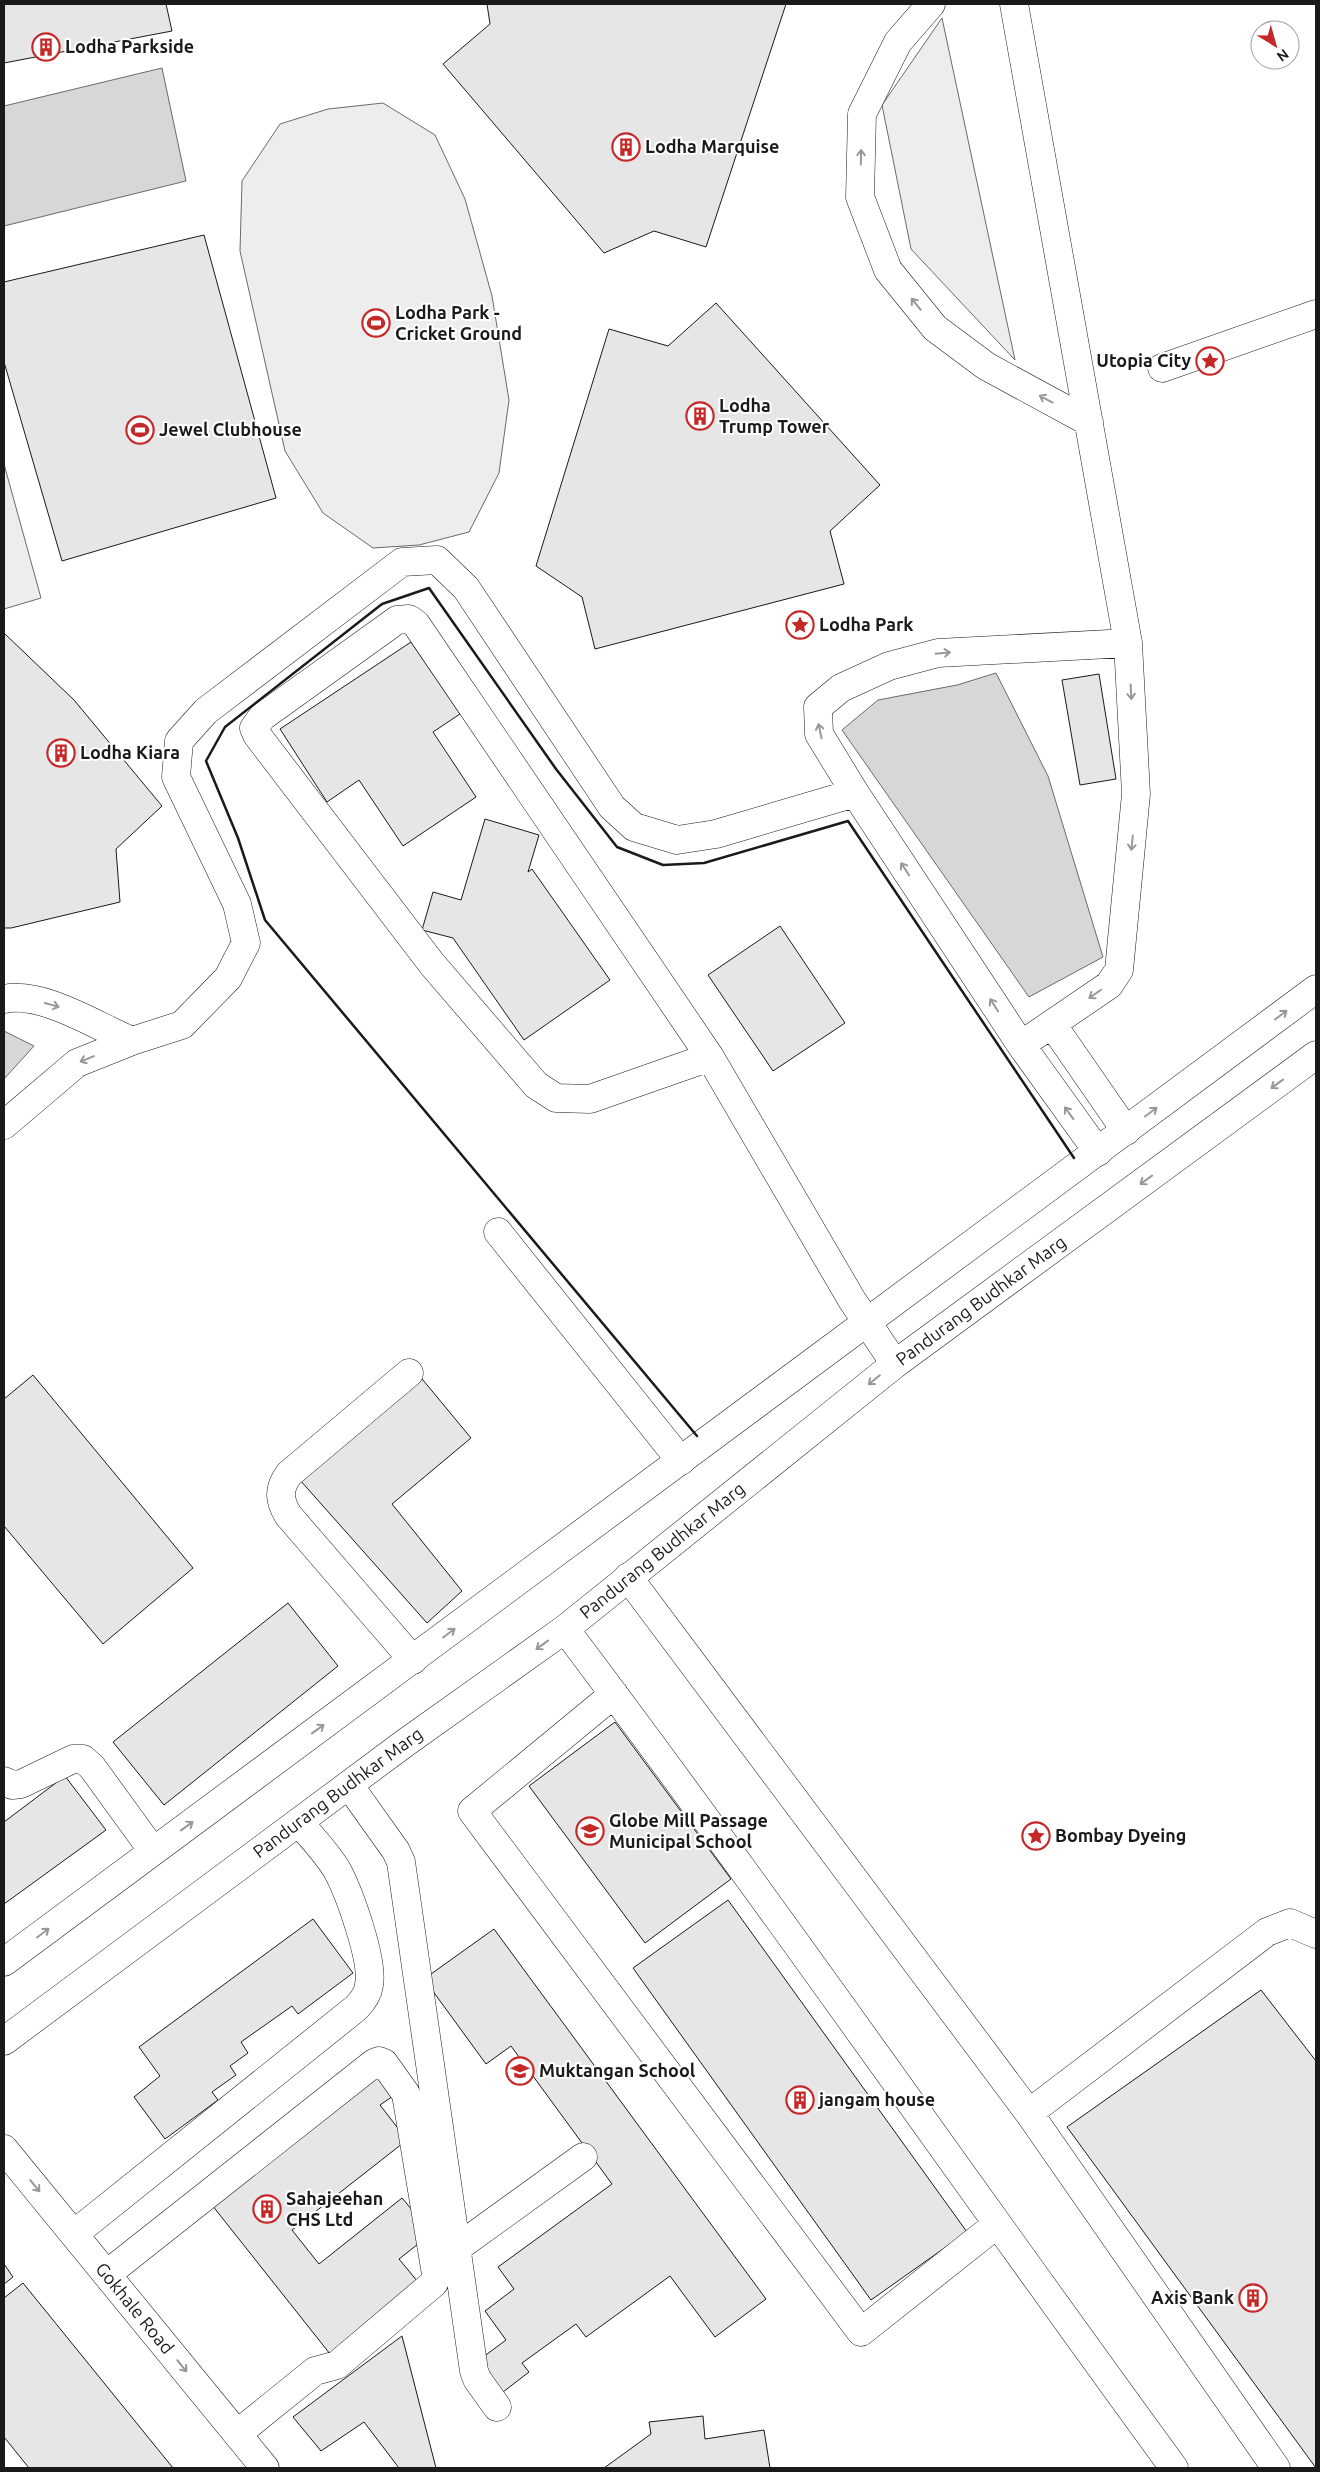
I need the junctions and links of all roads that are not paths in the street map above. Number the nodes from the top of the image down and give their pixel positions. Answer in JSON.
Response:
{"nodes":[{"id":1,"x":931,"y":4,"type":"edge"},
{"id":2,"x":1014,"y":4,"type":"edge"},
{"id":3,"x":1316,"y":314,"type":"edge"},
{"id":4,"x":1162,"y":368,"type":"dead end"},
{"id":5,"x":1088,"y":422,"type":"junction"},
{"id":6,"x":1128,"y":643,"type":"junction"},
{"id":7,"x":855,"y":793,"type":"junction"},
{"id":8,"x":1316,"y":989,"type":"edge"},
{"id":9,"x":4,"y":999,"type":"edge"},
{"id":10,"x":1052,"y":1024,"type":"junction"},
{"id":11,"x":132,"y":1041,"type":"junction"},
{"id":12,"x":1021,"y":1045,"type":"junction"},
{"id":13,"x":1316,"y":1055,"type":"edge"},
{"id":14,"x":710,"y":1058,"type":"junction"},
{"id":15,"x":4,"y":1125,"type":"edge"},
{"id":16,"x":1126,"y":1131,"type":"junction"},
{"id":17,"x":1098,"y":1152,"type":"junction"},
{"id":18,"x":498,"y":1232,"type":"dead end"},
{"id":19,"x":866,"y":1322,"type":"junction"},
{"id":20,"x":895,"y":1364,"type":"junction"},
{"id":21,"x":409,"y":1373,"type":"dead end"},
{"id":22,"x":681,"y":1460,"type":"junction"},
{"id":23,"x":628,"y":1577,"type":"junction"},
{"id":24,"x":565,"y":1629,"type":"junction"},
{"id":25,"x":413,"y":1660,"type":"junction"},
{"id":26,"x":614,"y":1694,"type":"junction"},
{"id":27,"x":4,"y":1781,"type":"edge"},
{"id":28,"x":349,"y":1785,"type":"junction"},
{"id":29,"x":299,"y":1822,"type":"junction"},
{"id":30,"x":154,"y":1851,"type":"junction"},
{"id":31,"x":1316,"y":1934,"type":"edge"},
{"id":32,"x":4,"y":1962,"type":"edge"},
{"id":33,"x":4,"y":2041,"type":"edge"},
{"id":34,"x":1029,"y":2113,"type":"junction"},
{"id":35,"x":4,"y":2149,"type":"edge"},
{"id":36,"x":583,"y":2157,"type":"dead end"},
{"id":37,"x":996,"y":2224,"type":"junction"},
{"id":38,"x":74,"y":2234,"type":"junction"},
{"id":39,"x":457,"y":2248,"type":"junction"},
{"id":40,"x":107,"y":2274,"type":"junction"},
{"id":41,"x":497,"y":2406,"type":"dead end"},
{"id":42,"x":237,"y":2434,"type":"junction"},
{"id":43,"x":265,"y":2468,"type":"edge"},
{"id":44,"x":1174,"y":2468,"type":"edge"},
{"id":45,"x":1276,"y":2468,"type":"edge"}],
"edges":[{"from":5,"to":1,"type":"street","one_way":true},
{"from":2,"to":5,"type":"street"},
{"from":3,"to":4,"type":"street"},
{"from":5,"to":6,"type":"street"},
{"from":7,"to":6,"type":"street","one_way":true},
{"from":6,"to":10,"type":"street","one_way":true},
{"from":7,"to":11,"type":"street"},
{"from":12,"to":7,"type":"street","one_way":true},
{"from":16,"to":8,"type":"street","one_way":true},
{"from":9,"to":11,"type":"street","one_way":true},
{"from":10,"to":12,"type":"street"},
{"from":10,"to":16,"type":"street"},
{"from":11,"to":15,"type":"street","one_way":true},
{"from":17,"to":12,"type":"street","one_way":true},
{"from":13,"to":20,"type":"street","name":"Pandurang Budhkar Marg","one_way":true},
{"from":14,"to":14,"type":"street"},
{"from":14,"to":19,"type":"street"},
{"from":16,"to":17,"type":"street"},
{"from":17,"to":19,"type":"street"},
{"from":18,"to":22,"type":"street"},
{"from":19,"to":20,"type":"street"},
{"from":19,"to":22,"type":"street"},
{"from":20,"to":23,"type":"street","name":"Pandurang Budhkar Marg","one_way":true},
{"from":21,"to":25,"type":"street"},
{"from":25,"to":22,"type":"street","one_way":true},
{"from":23,"to":24,"type":"street","name":"Pandurang Budhkar Marg"},
{"from":23,"to":34,"type":"street"},
{"from":24,"to":26,"type":"street"},
{"from":24,"to":28,"type":"street","name":"Pandurang Budhkar Marg","one_way":true},
{"from":30,"to":25,"type":"street","one_way":true},
{"from":26,"to":37,"type":"street"},
{"from":26,"to":37,"type":"street"},
{"from":27,"to":30,"type":"street"},
{"from":28,"to":29,"type":"street","name":"Pandurang Budhkar Marg"},
{"from":28,"to":39,"type":"street"},
{"from":29,"to":33,"type":"street","name":"Pandurang Budhkar Marg"},
{"from":29,"to":38,"type":"street"},
{"from":32,"to":30,"type":"street","one_way":true},
{"from":31,"to":34,"type":"street"},
{"from":34,"to":45,"type":"street"},
{"from":35,"to":38,"type":"street","name":"Gokhale Road","one_way":true},
{"from":36,"to":39,"type":"street"},
{"from":37,"to":44,"type":"street"},
{"from":38,"to":40,"type":"street","name":"Gokhale Road"},
{"from":39,"to":41,"type":"street"},
{"from":40,"to":42,"type":"street","name":"Gokhale Road","one_way":true},
{"from":40,"to":42,"type":"street"},
{"from":42,"to":43,"type":"street","name":"Gokhale Road"}]}
